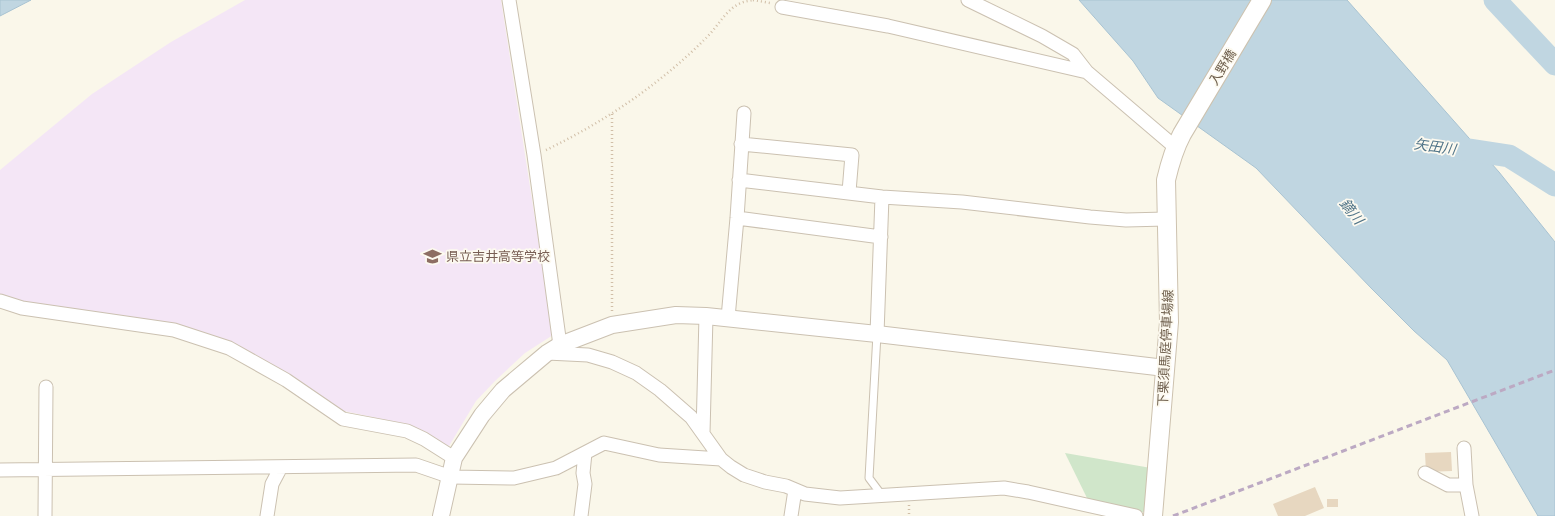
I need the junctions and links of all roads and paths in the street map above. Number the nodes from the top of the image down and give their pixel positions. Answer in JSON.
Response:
{"nodes":[{"id":1,"x":509,"y":0,"type":"edge"},
{"id":2,"x":753,"y":0,"type":"edge"},
{"id":3,"x":968,"y":0,"type":"edge"},
{"id":4,"x":1262,"y":0,"type":"edge"},
{"id":5,"x":782,"y":7,"type":"joint"},
{"id":6,"x":1086,"y":72,"type":"junction"},
{"id":7,"x":744,"y":113,"type":"dead end"},
{"id":8,"x":612,"y":114,"type":"junction"},
{"id":9,"x":1178,"y":141,"type":"junction"},
{"id":10,"x":741,"y":144,"type":"junction"},
{"id":11,"x":534,"y":155,"type":"junction"},
{"id":12,"x":739,"y":180,"type":"junction"},
{"id":13,"x":849,"y":192,"type":"junction"},
{"id":14,"x":882,"y":197,"type":"junction"},
{"id":15,"x":737,"y":218,"type":"junction"},
{"id":16,"x":1166,"y":219,"type":"junction"},
{"id":17,"x":881,"y":237,"type":"junction"},
{"id":18,"x":0,"y":301,"type":"edge"},
{"id":19,"x":706,"y":316,"type":"junction"},
{"id":20,"x":728,"y":318,"type":"junction"},
{"id":21,"x":612,"y":325,"type":"junction"},
{"id":22,"x":877,"y":334,"type":"junction"},
{"id":23,"x":560,"y":345,"type":"junction"},
{"id":24,"x":547,"y":353,"type":"junction"},
{"id":25,"x":1166,"y":368,"type":"junction"},
{"id":26,"x":46,"y":387,"type":"dead end"},
{"id":27,"x":703,"y":433,"type":"junction"},
{"id":28,"x":1464,"y":448,"type":"dead end"},
{"id":29,"x":586,"y":453,"type":"junction"},
{"id":30,"x":454,"y":458,"type":"junction"},
{"id":31,"x":721,"y":459,"type":"junction"},
{"id":32,"x":280,"y":467,"type":"junction"},
{"id":33,"x":0,"y":470,"type":"edge"},
{"id":34,"x":45,"y":470,"type":"junction"},
{"id":35,"x":1425,"y":473,"type":"dead end"},
{"id":36,"x":450,"y":477,"type":"junction"},
{"id":37,"x":1466,"y":485,"type":"junction"},
{"id":38,"x":795,"y":490,"type":"junction"},
{"id":39,"x":881,"y":494,"type":"junction"},
{"id":40,"x":45,"y":516,"type":"edge"},
{"id":41,"x":267,"y":516,"type":"edge"},
{"id":42,"x":441,"y":516,"type":"edge"},
{"id":43,"x":581,"y":516,"type":"edge"},
{"id":44,"x":791,"y":516,"type":"edge"},
{"id":45,"x":1136,"y":516,"type":"edge"},
{"id":46,"x":1154,"y":516,"type":"edge"},
{"id":47,"x":1472,"y":516,"type":"edge"}],
"edges":[{"from":1,"to":11,"type":"street"},
{"from":2,"to":5,"type":"path"},
{"from":2,"to":8,"type":"path"},
{"from":3,"to":6,"type":"street"},
{"from":4,"to":9,"type":"main road","name":"入野橋"},
{"from":5,"to":6,"type":"street"},
{"from":6,"to":9,"type":"street"},
{"from":7,"to":10,"type":"street"},
{"from":8,"to":11,"type":"path"},
{"from":8,"to":21,"type":"path"},
{"from":9,"to":16,"type":"main road","name":"下栗須馬庭停車場線"},
{"from":10,"to":12,"type":"street"},
{"from":10,"to":13,"type":"street"},
{"from":11,"to":23,"type":"street"},
{"from":12,"to":13,"type":"street"},
{"from":12,"to":15,"type":"street"},
{"from":13,"to":14,"type":"street"},
{"from":14,"to":16,"type":"street"},
{"from":14,"to":17,"type":"street"},
{"from":15,"to":17,"type":"street"},
{"from":15,"to":20,"type":"street"},
{"from":16,"to":25,"type":"main road","name":"下栗須馬庭停車場線"},
{"from":17,"to":22,"type":"street"},
{"from":18,"to":30,"type":"street"},
{"from":19,"to":20,"type":"street"},
{"from":19,"to":21,"type":"street"},
{"from":19,"to":27,"type":"street"},
{"from":20,"to":22,"type":"street"},
{"from":21,"to":23,"type":"street"},
{"from":22,"to":25,"type":"street"},
{"from":22,"to":39,"type":"lane"},
{"from":23,"to":24,"type":"street"},
{"from":24,"to":27,"type":"street"},
{"from":24,"to":30,"type":"street"},
{"from":25,"to":46,"type":"main road","name":"下栗須馬庭停車場線"},
{"from":26,"to":34,"type":"street"},
{"from":27,"to":31,"type":"street"},
{"from":28,"to":37,"type":"street"},
{"from":29,"to":31,"type":"street"},
{"from":29,"to":36,"type":"street"},
{"from":29,"to":43,"type":"street"},
{"from":30,"to":36,"type":"street"},
{"from":31,"to":38,"type":"street"},
{"from":32,"to":34,"type":"street"},
{"from":32,"to":36,"type":"street"},
{"from":32,"to":41,"type":"street"},
{"from":33,"to":34,"type":"street"},
{"from":34,"to":40,"type":"street"},
{"from":35,"to":37,"type":"street"},
{"from":36,"to":42,"type":"street"},
{"from":37,"to":47,"type":"street"},
{"from":38,"to":39,"type":"street"},
{"from":38,"to":44,"type":"street"},
{"from":39,"to":45,"type":"street"}]}
